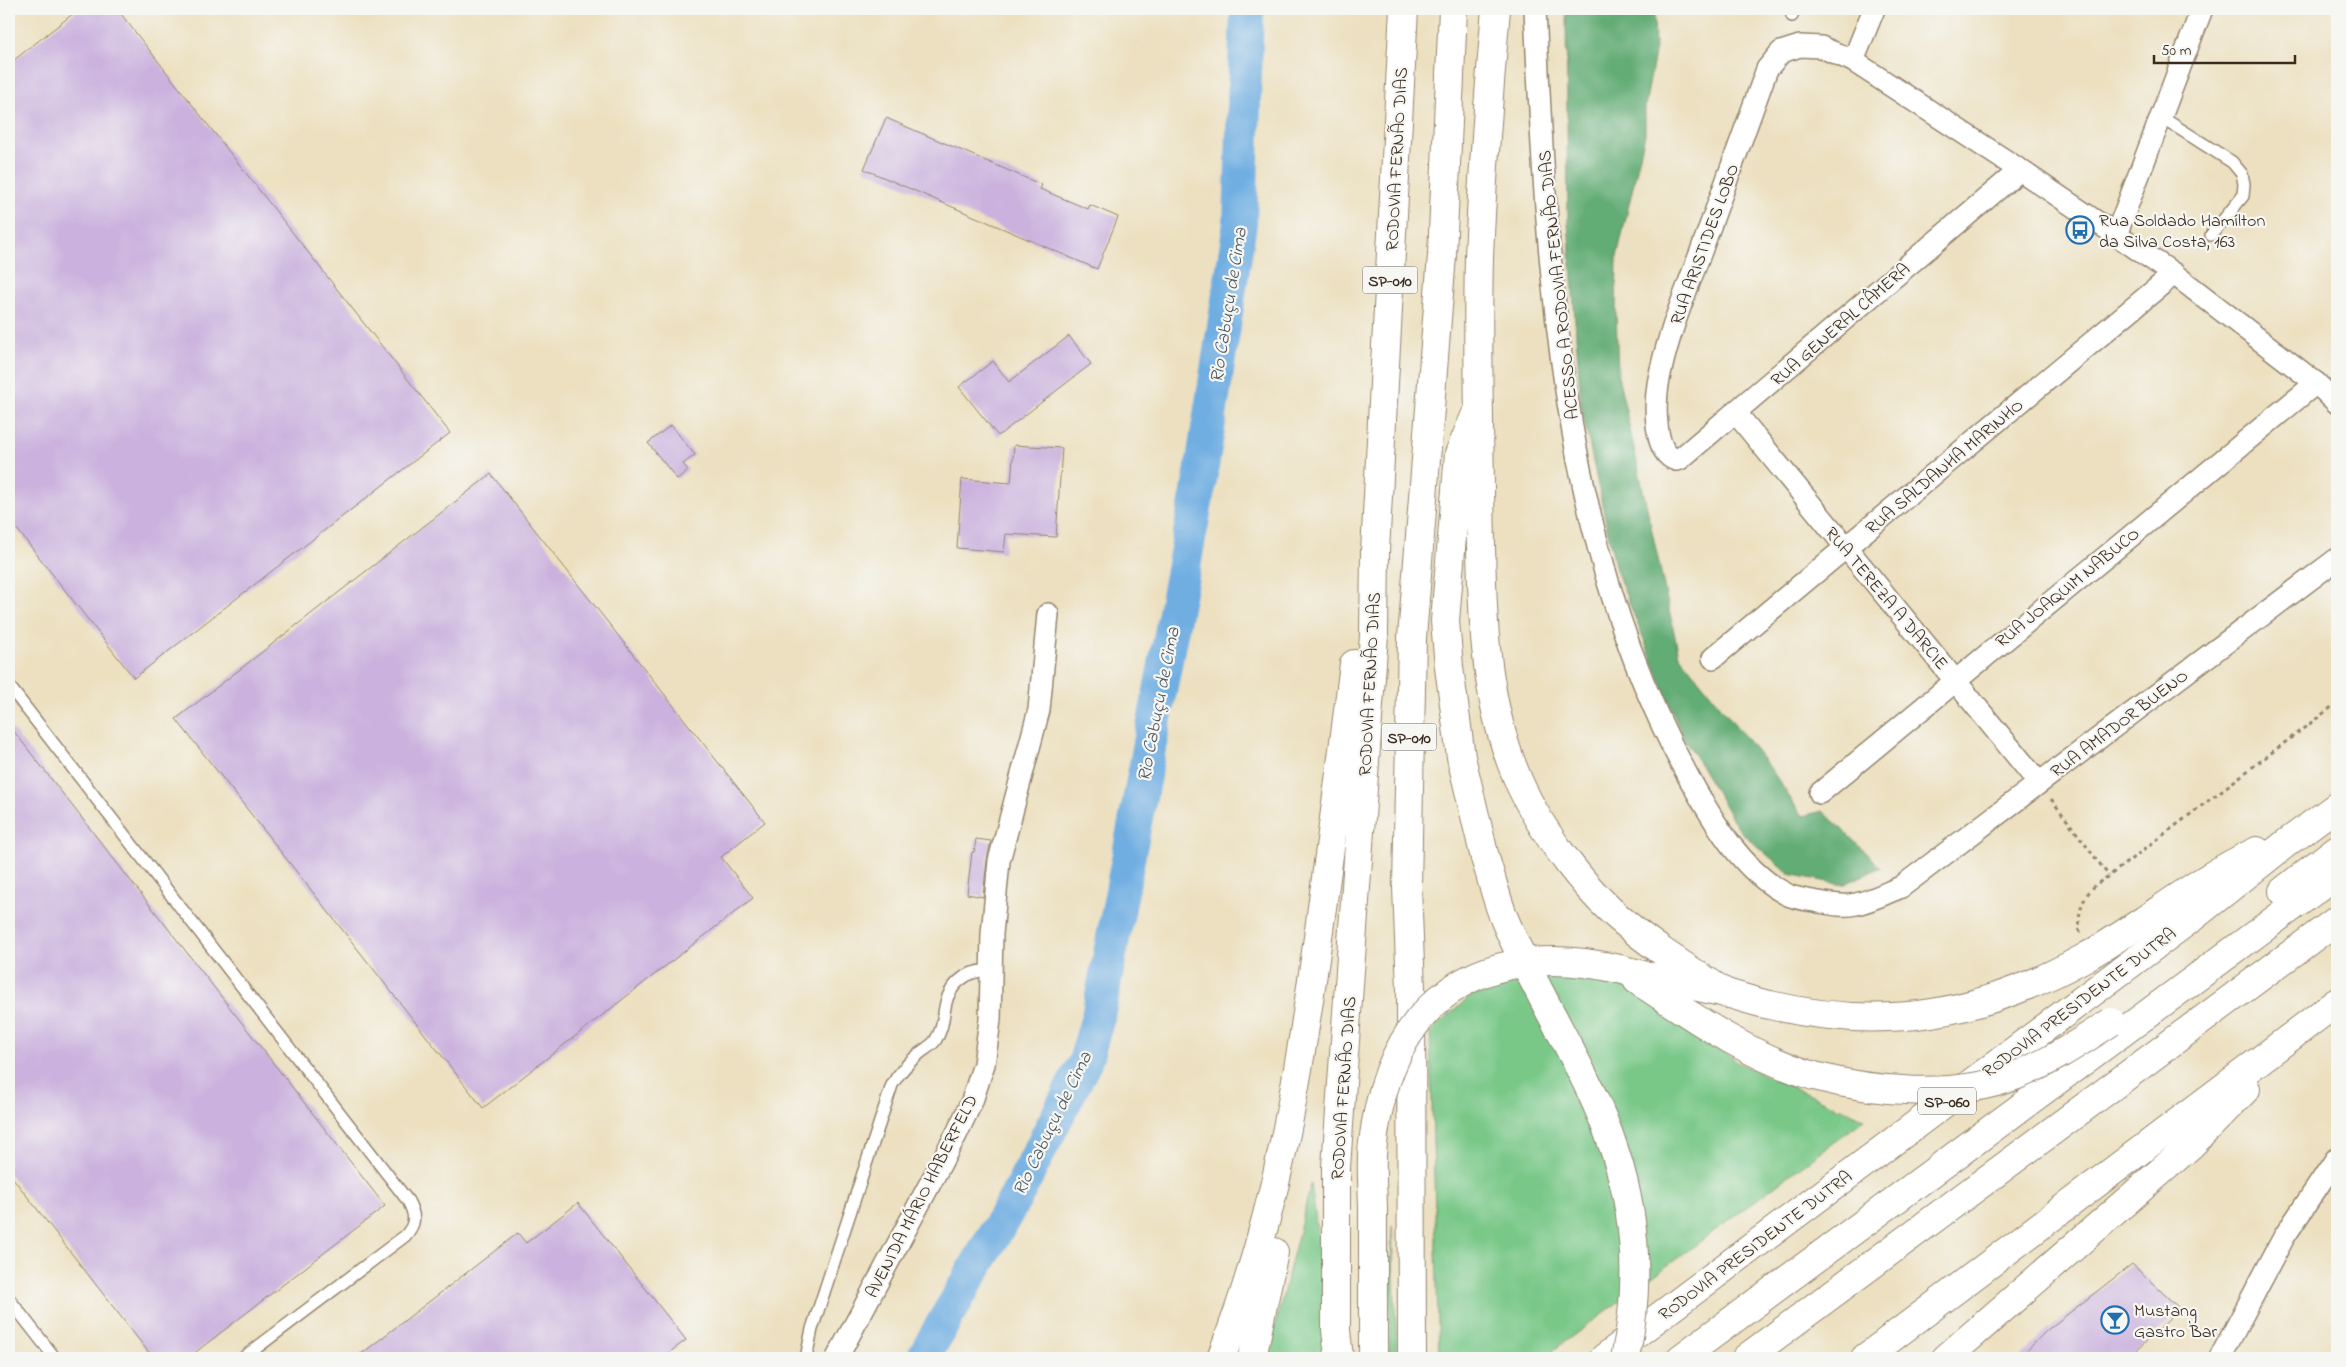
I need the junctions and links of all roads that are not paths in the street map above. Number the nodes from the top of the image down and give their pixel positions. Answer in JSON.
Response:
{"nodes":[{"id":1,"x":1404,"y":9,"type":"edge"},
{"id":2,"x":1453,"y":9,"type":"edge"},
{"id":3,"x":1496,"y":9,"type":"edge"},
{"id":4,"x":1535,"y":9,"type":"edge"},
{"id":5,"x":1874,"y":9,"type":"edge"},
{"id":6,"x":2202,"y":9,"type":"edge"},
{"id":7,"x":1853,"y":61,"type":"junction"},
{"id":8,"x":2161,"y":117,"type":"junction"},
{"id":9,"x":2020,"y":170,"type":"junction"},
{"id":10,"x":2116,"y":235,"type":"junction"},
{"id":11,"x":2211,"y":235,"type":"dead end"},
{"id":12,"x":2174,"y":274,"type":"junction"},
{"id":13,"x":2316,"y":383,"type":"junction"},
{"id":14,"x":2337,"y":403,"type":"edge"},
{"id":15,"x":1478,"y":408,"type":"junction"},
{"id":16,"x":1736,"y":413,"type":"junction"},
{"id":17,"x":1661,"y":445,"type":"joint"},
{"id":18,"x":1845,"y":548,"type":"junction"},
{"id":19,"x":1375,"y":552,"type":"junction"},
{"id":20,"x":2337,"y":559,"type":"edge"},
{"id":21,"x":1048,"y":614,"type":"dead end"},
{"id":22,"x":1714,"y":658,"type":"dead end"},
{"id":23,"x":1954,"y":679,"type":"junction"},
{"id":24,"x":9,"y":686,"type":"edge"},
{"id":25,"x":2039,"y":783,"type":"junction"},
{"id":26,"x":1820,"y":793,"type":"dead end"},
{"id":27,"x":2337,"y":806,"type":"edge"},
{"id":28,"x":2289,"y":841,"type":"junction"},
{"id":29,"x":2337,"y":849,"type":"edge"},
{"id":30,"x":2337,"y":874,"type":"edge"},
{"id":31,"x":1901,"y":887,"type":"joint"},
{"id":32,"x":2337,"y":920,"type":"edge"},
{"id":33,"x":1619,"y":969,"type":"junction"},
{"id":34,"x":991,"y":971,"type":"junction"},
{"id":35,"x":1727,"y":994,"type":"junction"},
{"id":36,"x":2337,"y":1002,"type":"edge"},
{"id":37,"x":2312,"y":1022,"type":"junction"},
{"id":38,"x":1302,"y":1056,"type":"junction"},
{"id":39,"x":2336,"y":1159,"type":"dead end"},
{"id":40,"x":9,"y":1299,"type":"edge"},
{"id":41,"x":2227,"y":1357,"type":"edge"},
{"id":42,"x":55,"y":1358,"type":"edge"},
{"id":43,"x":244,"y":1358,"type":"edge"},
{"id":44,"x":806,"y":1358,"type":"edge"},
{"id":45,"x":837,"y":1358,"type":"edge"},
{"id":46,"x":1221,"y":1358,"type":"edge"},
{"id":47,"x":1252,"y":1358,"type":"edge"},
{"id":48,"x":1338,"y":1358,"type":"edge"},
{"id":49,"x":1372,"y":1358,"type":"edge"},
{"id":50,"x":1412,"y":1358,"type":"edge"},
{"id":51,"x":1604,"y":1358,"type":"edge"},
{"id":52,"x":1625,"y":1358,"type":"edge"},
{"id":53,"x":1681,"y":1358,"type":"edge"},
{"id":54,"x":1746,"y":1358,"type":"edge"},
{"id":55,"x":1865,"y":1358,"type":"edge"},
{"id":56,"x":1946,"y":1358,"type":"edge"}],
"edges":[{"from":1,"to":19,"type":"highway","name":"RODOVIA FERNÃO DIAS","number":"SP-010"},
{"from":2,"to":50,"type":"highway","number":"SP-010"},
{"from":3,"to":15,"type":"highway"},
{"from":4,"to":31,"type":"street","name":"ACESSO A RODOVIA FERNÃO DIAS"},
{"from":5,"to":7,"type":"street"},
{"from":6,"to":8,"type":"street"},
{"from":7,"to":9,"type":"street"},
{"from":7,"to":17,"type":"street","name":"RUA ARISTIDES LOBO"},
{"from":8,"to":10,"type":"street"},
{"from":8,"to":11,"type":"lane"},
{"from":9,"to":10,"type":"street"},
{"from":9,"to":16,"type":"street","name":"RUA GENERAL CÂMERA"},
{"from":10,"to":12,"type":"street"},
{"from":12,"to":13,"type":"street"},
{"from":12,"to":18,"type":"street","name":"RUA SALDANHA MARINHO"},
{"from":13,"to":14,"type":"street"},
{"from":13,"to":23,"type":"street","name":"RUA JOAQUIM NABUCO"},
{"from":15,"to":35,"type":"highway"},
{"from":15,"to":52,"type":"highway","bridge":true},
{"from":16,"to":17,"type":"street","name":"RUA GENERAL CÂMERA"},
{"from":16,"to":18,"type":"street","name":"RUA TEREZA A DARCIE"},
{"from":18,"to":22,"type":"street","name":"RUA SALDANHA MARINHO"},
{"from":18,"to":23,"type":"street","name":"RUA TEREZA A DARCIE"},
{"from":19,"to":38,"type":"highway"},
{"from":19,"to":48,"type":"highway","name":"RODOVIA FERNÃO DIAS","number":"SP-010"},
{"from":20,"to":25,"type":"street","name":"RUA AMADOR BUENO"},
{"from":21,"to":34,"type":"street","name":"AVENIDA MÁRIO HABERFELD"},
{"from":23,"to":25,"type":"street","name":"RUA TEREZA A DARCIE"},
{"from":23,"to":26,"type":"street","name":"RUA JOAQUIM NABUCO"},
{"from":24,"to":43,"type":"lane"},
{"from":25,"to":31,"type":"street","name":"RUA AMADOR BUENO"},
{"from":27,"to":28,"type":"highway","name":"RODOVIA PRESIDENTE DUTRA","number":"SP-060"},
{"from":28,"to":35,"type":"highway"},
{"from":28,"to":51,"type":"highway","name":"RODOVIA PRESIDENTE DUTRA","number":"SP-060"},
{"from":29,"to":33,"type":"highway","bridge":true},
{"from":30,"to":53,"type":"highway","number":"SP-060"},
{"from":32,"to":54,"type":"highway"},
{"from":33,"to":35,"type":"highway"},
{"from":33,"to":49,"type":"highway","bridge":true},
{"from":34,"to":44,"type":"lane"},
{"from":34,"to":45,"type":"street","name":"AVENIDA MÁRIO HABERFELD"},
{"from":36,"to":37,"type":"highway"},
{"from":37,"to":55,"type":"highway"},
{"from":37,"to":56,"type":"highway"},
{"from":38,"to":46,"type":"highway"},
{"from":38,"to":47,"type":"highway"},
{"from":39,"to":41,"type":"street"},
{"from":40,"to":42,"type":"lane"}]}
